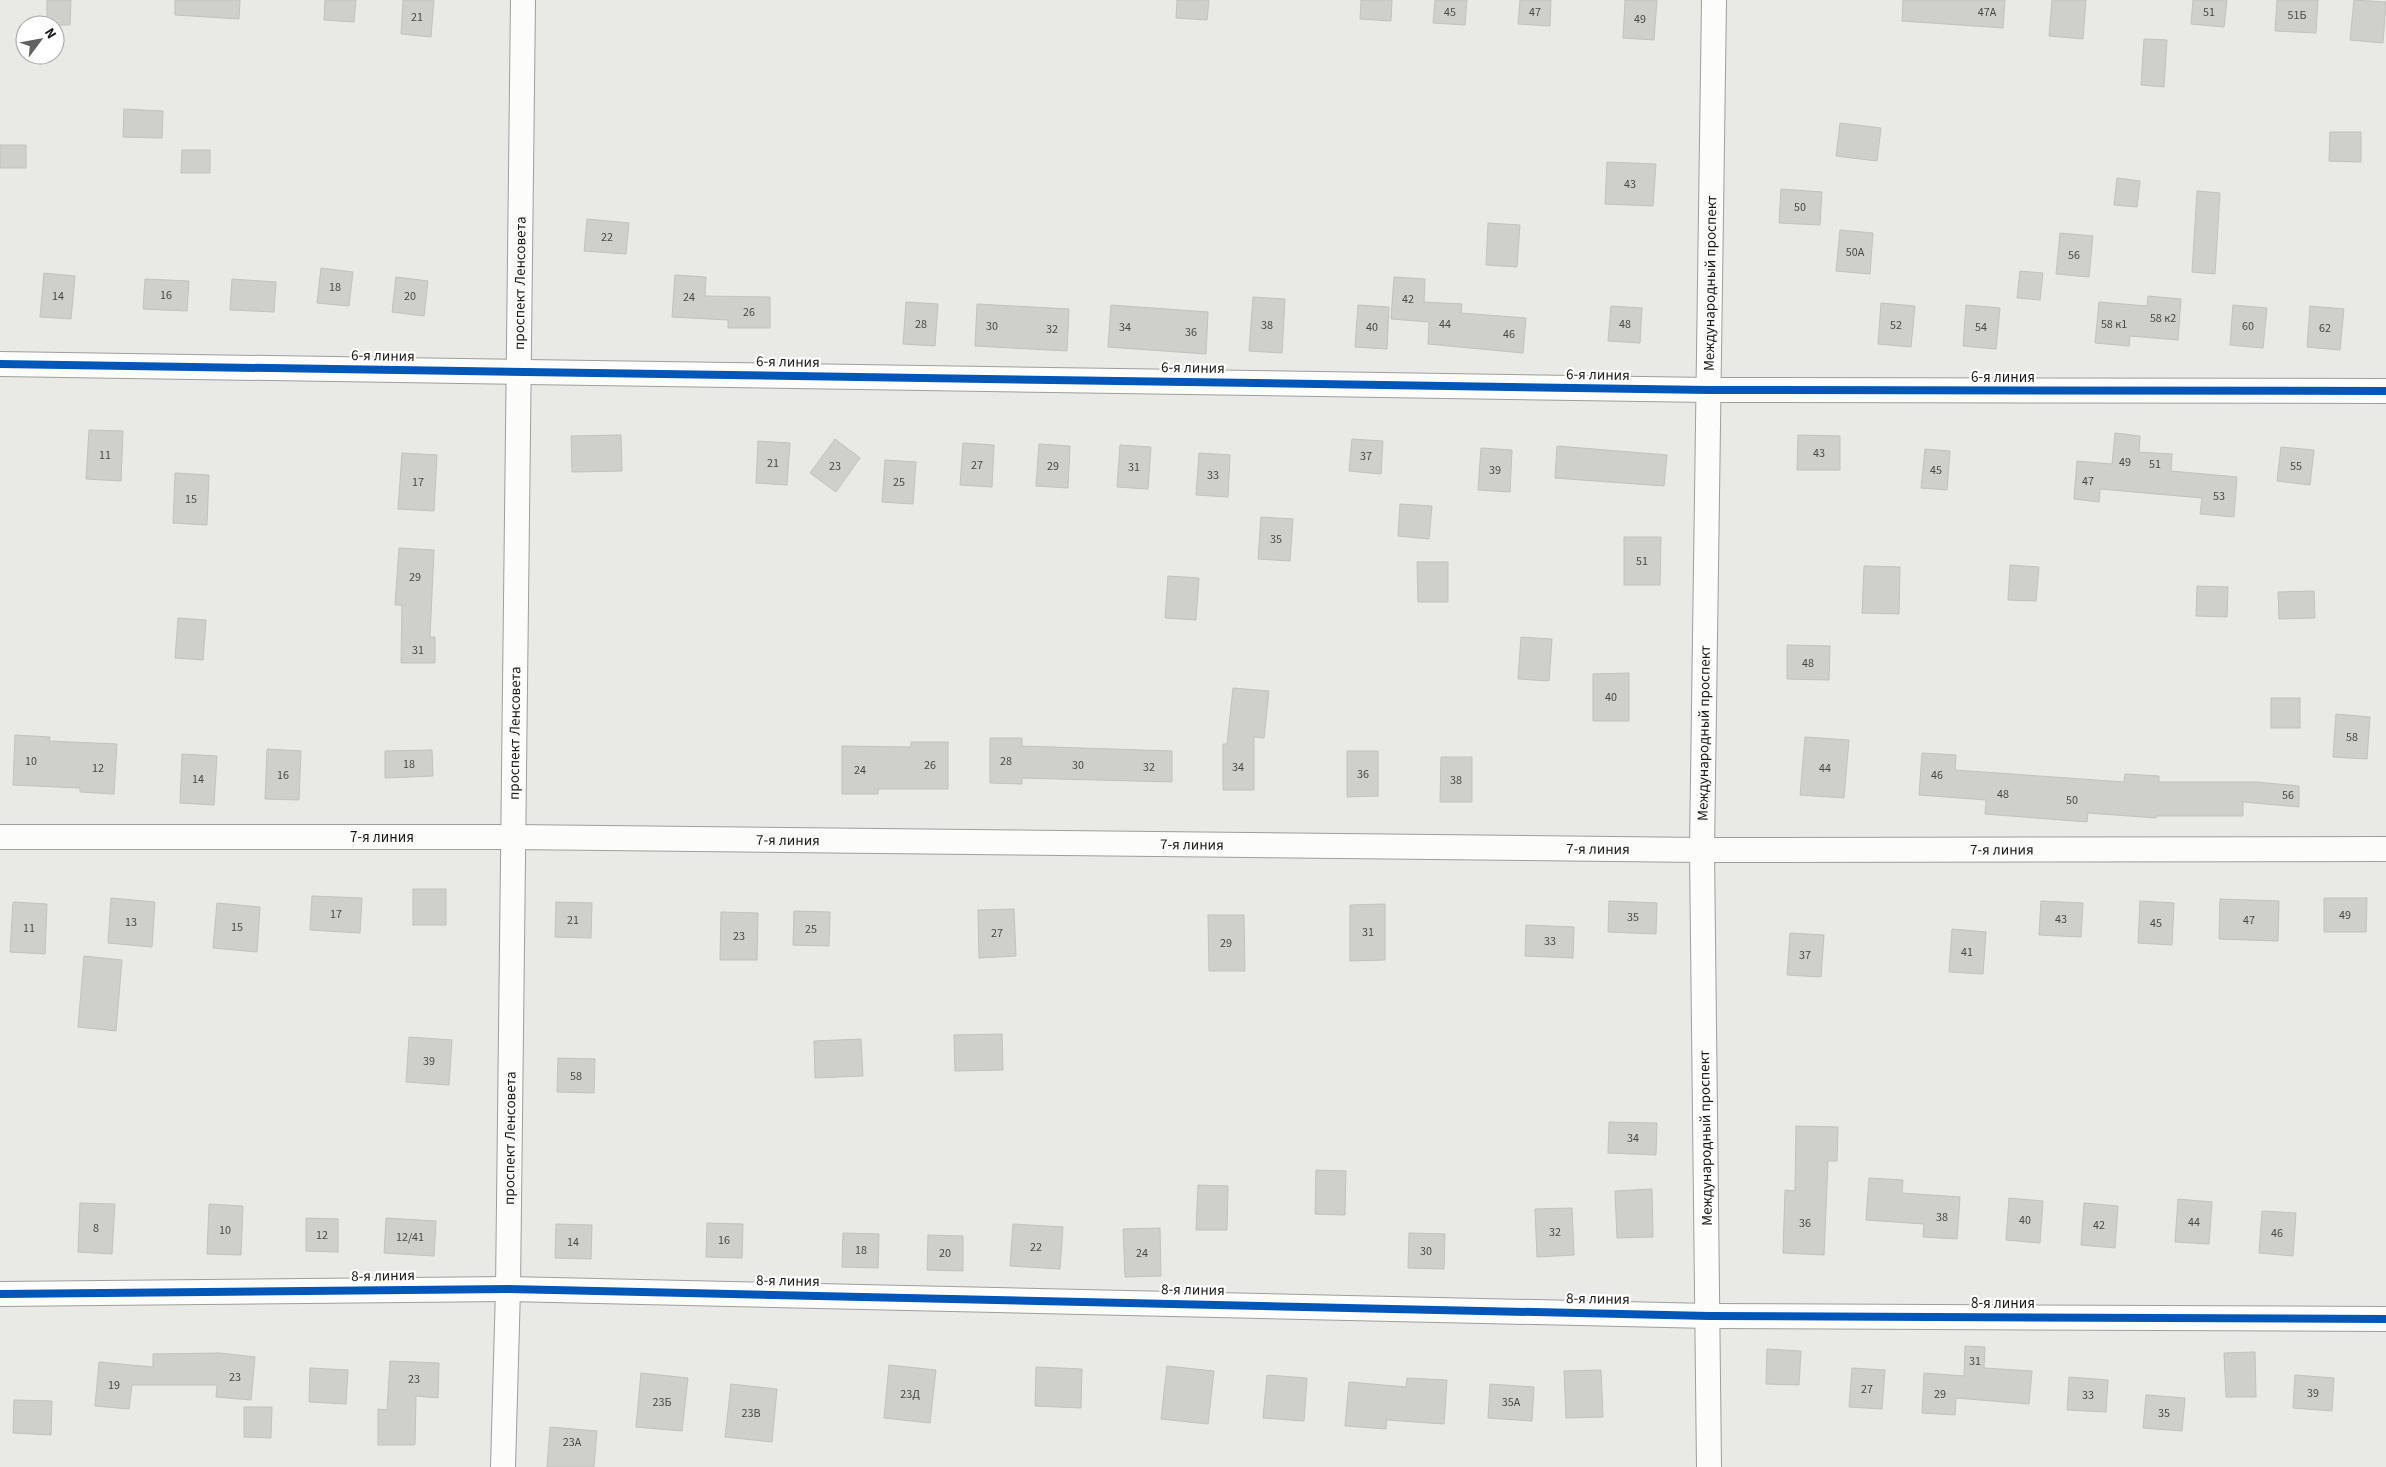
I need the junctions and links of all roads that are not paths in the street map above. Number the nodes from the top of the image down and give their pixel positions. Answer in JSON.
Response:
{"nodes":[{"id":1,"x":523,"y":0,"type":"edge"},
{"id":2,"x":1714,"y":0,"type":"edge"},
{"id":3,"x":0,"y":364,"type":"edge"},
{"id":4,"x":518,"y":372,"type":"junction"},
{"id":5,"x":1709,"y":390,"type":"junction"},
{"id":6,"x":2386,"y":391,"type":"edge"},
{"id":7,"x":0,"y":836,"type":"edge"},
{"id":8,"x":513,"y":837,"type":"junction"},
{"id":9,"x":2386,"y":849,"type":"edge"},
{"id":10,"x":1702,"y":850,"type":"junction"},
{"id":11,"x":508,"y":1289,"type":"junction"},
{"id":12,"x":0,"y":1294,"type":"edge"},
{"id":13,"x":1709,"y":1316,"type":"junction"},
{"id":14,"x":2386,"y":1319,"type":"edge"},
{"id":15,"x":503,"y":1467,"type":"edge"},
{"id":16,"x":1709,"y":1467,"type":"edge"}],
"edges":[{"from":1,"to":4,"type":"street","name":"проспект Ленсовета"},
{"from":2,"to":5,"type":"street","name":"Международный проспект"},
{"from":3,"to":4,"type":"street","name":"6-я линия"},
{"from":4,"to":5,"type":"street","name":"6-я линия"},
{"from":4,"to":8,"type":"street","name":"проспект Ленсовета"},
{"from":5,"to":6,"type":"street","name":"6-я линия"},
{"from":5,"to":10,"type":"street","name":"Международный проспект"},
{"from":7,"to":8,"type":"street","name":"7-я линия"},
{"from":8,"to":10,"type":"street","name":"7-я линия"},
{"from":8,"to":11,"type":"street","name":"проспект Ленсовета"},
{"from":9,"to":10,"type":"street","name":"7-я линия"},
{"from":10,"to":13,"type":"street","name":"Международный проспект"},
{"from":11,"to":12,"type":"street","name":"8-я линия"},
{"from":11,"to":13,"type":"street","name":"8-я линия"},
{"from":11,"to":15,"type":"street","name":"проспект Ленсовета"},
{"from":13,"to":14,"type":"street","name":"8-я линия"},
{"from":13,"to":16,"type":"street","name":"Международный проспект"}]}
